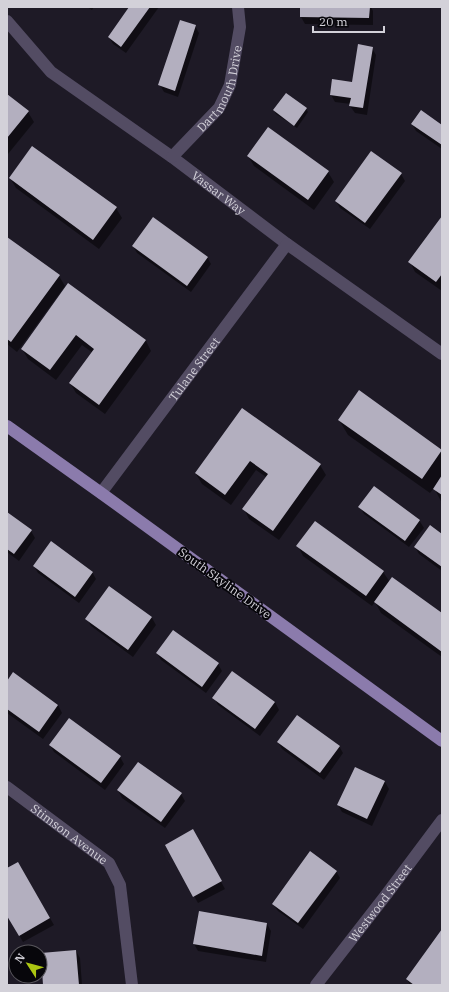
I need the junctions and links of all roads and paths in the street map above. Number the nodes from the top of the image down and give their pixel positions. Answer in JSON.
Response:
{"nodes":[{"id":1,"x":238,"y":7,"type":"edge"},
{"id":2,"x":7,"y":20,"type":"edge"},
{"id":3,"x":172,"y":157,"type":"junction"},
{"id":4,"x":287,"y":244,"type":"junction"},
{"id":5,"x":442,"y":353,"type":"edge"},
{"id":6,"x":7,"y":426,"type":"edge"},
{"id":7,"x":101,"y":493,"type":"junction"},
{"id":8,"x":442,"y":741,"type":"edge"},
{"id":9,"x":7,"y":787,"type":"edge"},
{"id":10,"x":442,"y":820,"type":"edge"},
{"id":11,"x":132,"y":985,"type":"edge"},
{"id":12,"x":316,"y":985,"type":"edge"}],
"edges":[{"from":1,"to":3,"type":"street","name":"Dartmouth Drive"},
{"from":2,"to":3,"type":"street","name":"Vassar Way"},
{"from":3,"to":4,"type":"street","name":"Vassar Way"},
{"from":4,"to":5,"type":"street","name":"Vassar Way"},
{"from":4,"to":7,"type":"street","name":"Tulane Street"},
{"from":6,"to":7,"type":"main road","name":"South Skyline Drive"},
{"from":7,"to":8,"type":"main road","name":"South Skyline Drive"},
{"from":9,"to":11,"type":"street","name":"Stimson Avenue"},
{"from":10,"to":12,"type":"street","name":"Westwood Street"}]}
